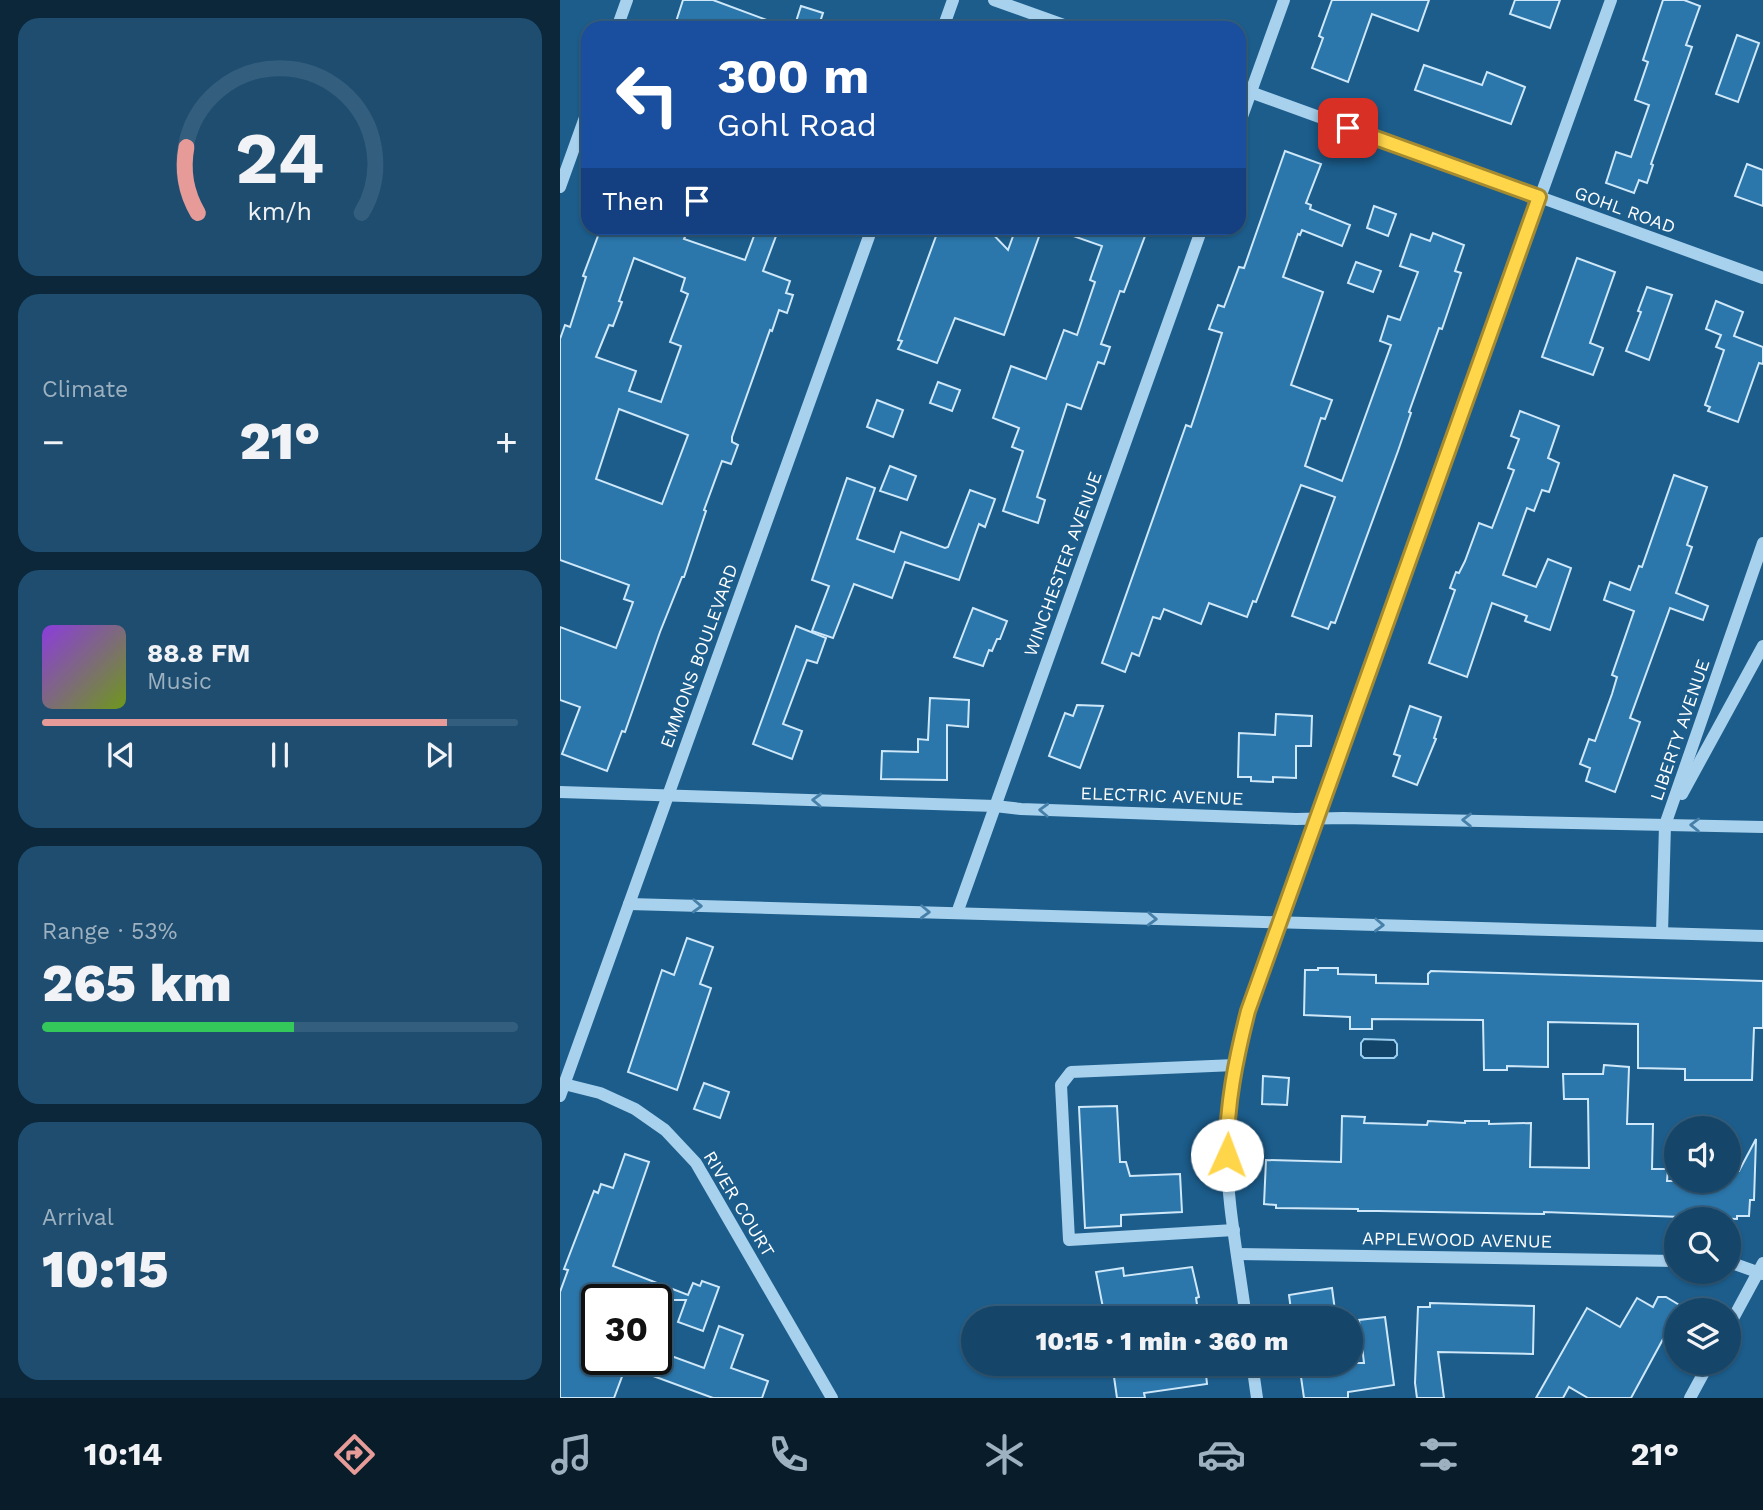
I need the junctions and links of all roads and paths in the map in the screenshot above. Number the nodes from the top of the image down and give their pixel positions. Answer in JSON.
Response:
{"nodes":[{"id":1,"x":627,"y":0,"type":"edge"},
{"id":2,"x":953,"y":0,"type":"edge"},
{"id":3,"x":994,"y":0,"type":"edge"},
{"id":4,"x":1284,"y":0,"type":"edge"},
{"id":5,"x":1611,"y":0,"type":"edge"},
{"id":6,"x":620,"y":21,"type":"edge"},
{"id":7,"x":946,"y":21,"type":"edge"},
{"id":8,"x":1052,"y":21,"type":"edge"},
{"id":9,"x":1246,"y":88,"type":"edge"},
{"id":10,"x":1246,"y":90,"type":"edge"},
{"id":11,"x":581,"y":128,"type":"edge"},
{"id":12,"x":560,"y":187,"type":"edge"},
{"id":13,"x":1539,"y":197,"type":"junction"},
{"id":14,"x":869,"y":235,"type":"edge"},
{"id":15,"x":1199,"y":235,"type":"edge"},
{"id":16,"x":1763,"y":278,"type":"edge"},
{"id":17,"x":1763,"y":543,"type":"edge"},
{"id":18,"x":1763,"y":646,"type":"edge"},
{"id":19,"x":560,"y":792,"type":"edge"},
{"id":20,"x":668,"y":796,"type":"junction"},
{"id":21,"x":995,"y":806,"type":"junction"},
{"id":22,"x":1316,"y":818,"type":"junction"},
{"id":23,"x":1665,"y":825,"type":"junction"},
{"id":24,"x":1763,"y":827,"type":"edge"},
{"id":25,"x":629,"y":904,"type":"junction"},
{"id":26,"x":957,"y":913,"type":"junction"},
{"id":27,"x":1279,"y":923,"type":"junction"},
{"id":28,"x":1662,"y":933,"type":"junction"},
{"id":29,"x":1763,"y":936,"type":"edge"},
{"id":30,"x":1236,"y":1065,"type":"junction"},
{"id":31,"x":562,"y":1090,"type":"edge"},
{"id":32,"x":1234,"y":1230,"type":"junction"},
{"id":33,"x":1237,"y":1254,"type":"junction"},
{"id":34,"x":1664,"y":1261,"type":"edge"},
{"id":35,"x":1741,"y":1265,"type":"edge"},
{"id":36,"x":1761,"y":1270,"type":"edge"},
{"id":37,"x":1741,"y":1305,"type":"edge"},
{"id":38,"x":1244,"y":1306,"type":"edge"},
{"id":39,"x":1702,"y":1375,"type":"edge"},
{"id":40,"x":1254,"y":1376,"type":"edge"},
{"id":41,"x":832,"y":1398,"type":"edge"},
{"id":42,"x":1257,"y":1398,"type":"edge"},
{"id":43,"x":1690,"y":1398,"type":"edge"}],
"edges":[{"from":1,"to":6,"type":"street"},
{"from":2,"to":7,"type":"street"},
{"from":3,"to":8,"type":"street"},
{"from":4,"to":9,"type":"street"},
{"from":5,"to":13,"type":"street"},
{"from":10,"to":13,"type":"street","name":"GOHL ROAD"},
{"from":11,"to":12,"type":"street"},
{"from":13,"to":16,"type":"street","name":"GOHL ROAD"},
{"from":13,"to":22,"type":"street"},
{"from":14,"to":20,"type":"street","name":"EMMONS BOULEVARD"},
{"from":15,"to":21,"type":"street","name":"WINCHESTER AVENUE"},
{"from":17,"to":23,"type":"street","name":"LIBERTY AVENUE"},
{"from":18,"to":23,"type":"street"},
{"from":19,"to":20,"type":"street","name":"ELECTRIC AVENUE"},
{"from":21,"to":20,"type":"street","name":"ELECTRIC AVENUE","one_way":true},
{"from":20,"to":25,"type":"street","name":"EMMONS BOULEVARD"},
{"from":22,"to":21,"type":"street","name":"ELECTRIC AVENUE","one_way":true},
{"from":21,"to":26,"type":"street","name":"WINCHESTER AVENUE"},
{"from":23,"to":22,"type":"street","name":"ELECTRIC AVENUE","one_way":true},
{"from":22,"to":27,"type":"street"},
{"from":24,"to":23,"type":"street","name":"ELECTRIC AVENUE","one_way":true},
{"from":23,"to":28,"type":"street","name":"LIBERTY AVENUE"},
{"from":25,"to":26,"type":"street","one_way":true},
{"from":25,"to":31,"type":"street","name":"EMMONS BOULEVARD"},
{"from":26,"to":27,"type":"street","one_way":true},
{"from":27,"to":28,"type":"street","one_way":true},
{"from":27,"to":30,"type":"street"},
{"from":28,"to":29,"type":"street"},
{"from":30,"to":32,"type":"street"},
{"from":30,"to":32,"type":"street"},
{"from":31,"to":41,"type":"street","name":"RIVER COURT"},
{"from":32,"to":33,"type":"street"},
{"from":33,"to":34,"type":"street","name":"APPLEWOOD AVENUE"},
{"from":33,"to":38,"type":"street"},
{"from":35,"to":36,"type":"street"},
{"from":36,"to":37,"type":"street"},
{"from":39,"to":43,"type":"street"},
{"from":40,"to":42,"type":"street"}]}
